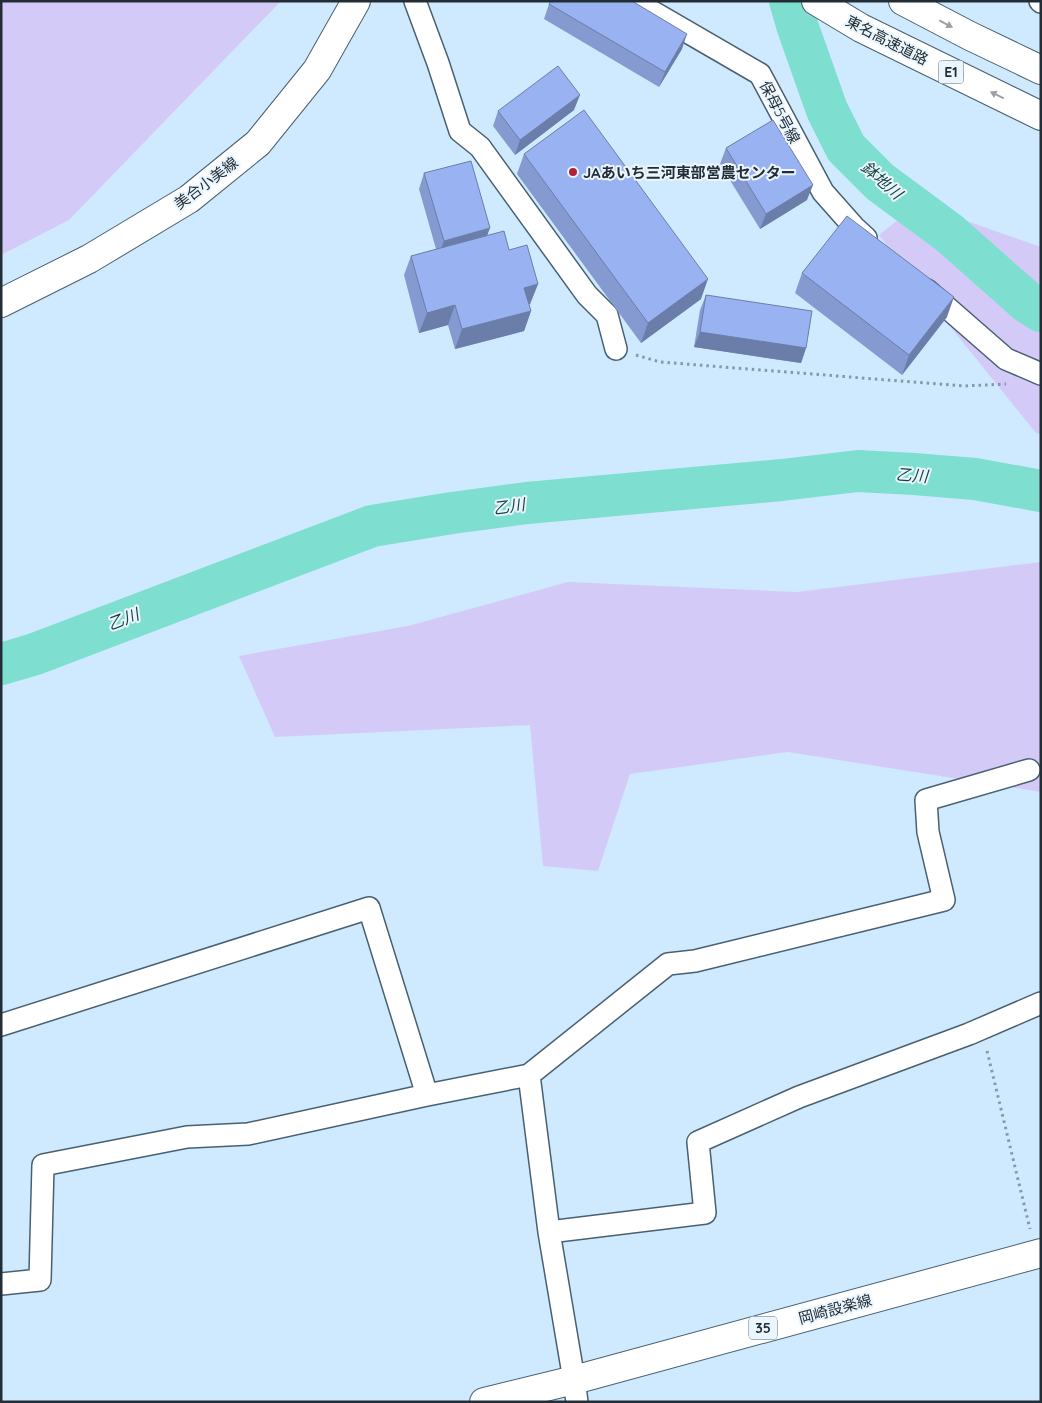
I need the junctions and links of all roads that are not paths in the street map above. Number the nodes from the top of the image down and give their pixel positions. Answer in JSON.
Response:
{"nodes":[{"id":1,"x":356,"y":1,"type":"edge"},
{"id":2,"x":416,"y":1,"type":"edge"},
{"id":3,"x":634,"y":1,"type":"edge"},
{"id":4,"x":816,"y":1,"type":"edge"},
{"id":5,"x":902,"y":1,"type":"edge"},
{"id":6,"x":1041,"y":70,"type":"edge"},
{"id":7,"x":1041,"y":116,"type":"edge"},
{"id":8,"x":883,"y":252,"type":"edge"},
{"id":9,"x":912,"y":277,"type":"edge"},
{"id":10,"x":1,"y":303,"type":"edge"},
{"id":11,"x":616,"y":349,"type":"road end"},
{"id":12,"x":1041,"y":374,"type":"edge"},
{"id":13,"x":1029,"y":770,"type":"dead end"},
{"id":14,"x":1041,"y":1003,"type":"edge"},
{"id":15,"x":1,"y":1025,"type":"edge"},
{"id":16,"x":529,"y":1076,"type":"junction"},
{"id":17,"x":427,"y":1095,"type":"junction"},
{"id":18,"x":549,"y":1232,"type":"junction"},
{"id":19,"x":1038,"y":1254,"type":"edge"},
{"id":20,"x":1,"y":1284,"type":"edge"},
{"id":21,"x":576,"y":1391,"type":"edge"},
{"id":22,"x":484,"y":1402,"type":"edge"}],
"edges":[{"from":1,"to":10,"type":"main road","name":"美合小美線"},
{"from":2,"to":11,"type":"street"},
{"from":3,"to":8,"type":"street","name":"保母5号線"},
{"from":7,"to":4,"type":"main road","name":"東名高速道路","number":"E1","one_way":true},
{"from":5,"to":6,"type":"main road","one_way":true},
{"from":9,"to":12,"type":"street"},
{"from":13,"to":16,"type":"street"},
{"from":14,"to":18,"type":"street"},
{"from":15,"to":17,"type":"street"},
{"from":16,"to":17,"type":"street"},
{"from":16,"to":18,"type":"street"},
{"from":17,"to":20,"type":"street"},
{"from":18,"to":21,"type":"street"},
{"from":19,"to":21,"type":"main road","name":"岡崎設楽線","number":"35"},
{"from":21,"to":22,"type":"main road","name":"岡崎設楽線","number":"35"}]}
